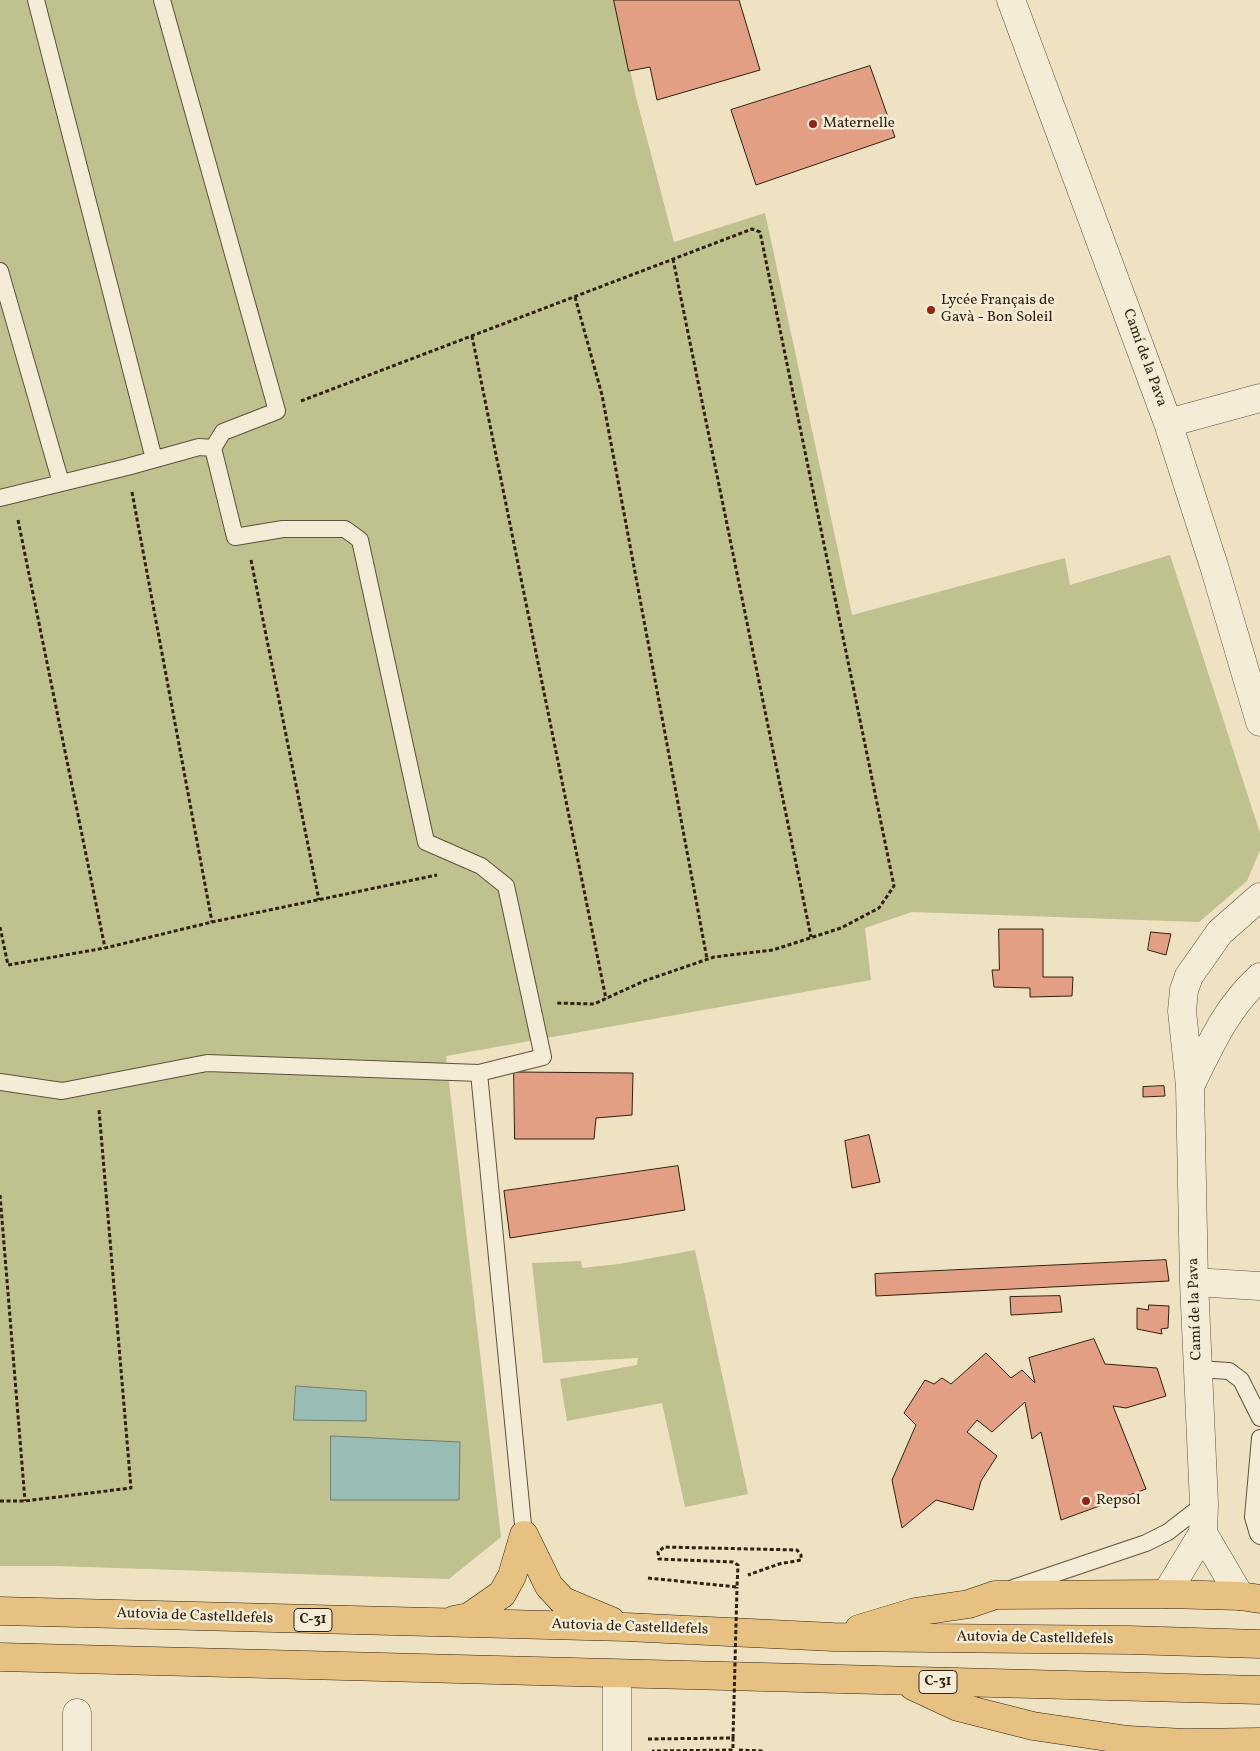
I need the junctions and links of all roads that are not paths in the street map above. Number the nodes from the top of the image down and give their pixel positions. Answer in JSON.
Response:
{"nodes":[{"id":1,"x":36,"y":0,"type":"edge"},
{"id":2,"x":162,"y":0,"type":"edge"},
{"id":3,"x":1011,"y":0,"type":"edge"},
{"id":4,"x":0,"y":271,"type":"edge"},
{"id":5,"x":1260,"y":398,"type":"edge"},
{"id":6,"x":1168,"y":423,"type":"junction"},
{"id":7,"x":213,"y":448,"type":"junction"},
{"id":8,"x":154,"y":459,"type":"junction"},
{"id":9,"x":61,"y":483,"type":"junction"},
{"id":10,"x":6,"y":497,"type":"edge"},
{"id":11,"x":1260,"y":722,"type":"edge"},
{"id":12,"x":1260,"y":898,"type":"edge"},
{"id":13,"x":1260,"y":977,"type":"edge"},
{"id":14,"x":478,"y":1072,"type":"junction"},
{"id":15,"x":0,"y":1082,"type":"edge"},
{"id":16,"x":1190,"y":1086,"type":"junction"},
{"id":17,"x":1194,"y":1282,"type":"junction"},
{"id":18,"x":1260,"y":1286,"type":"edge"},
{"id":19,"x":1198,"y":1369,"type":"junction"},
{"id":20,"x":1260,"y":1418,"type":"edge"},
{"id":21,"x":1260,"y":1438,"type":"edge"},
{"id":22,"x":1204,"y":1504,"type":"junction"},
{"id":23,"x":1203,"y":1533,"type":"junction"},
{"id":24,"x":524,"y":1535,"type":"junction"},
{"id":25,"x":1260,"y":1536,"type":"edge"},
{"id":26,"x":1166,"y":1594,"type":"junction"},
{"id":27,"x":995,"y":1595,"type":"junction"},
{"id":28,"x":1250,"y":1598,"type":"edge"},
{"id":29,"x":0,"y":1611,"type":"edge"},
{"id":30,"x":434,"y":1623,"type":"junction"},
{"id":31,"x":626,"y":1627,"type":"junction"},
{"id":32,"x":833,"y":1637,"type":"junction"},
{"id":33,"x":1260,"y":1644,"type":"edge"},
{"id":34,"x":0,"y":1658,"type":"edge"},
{"id":35,"x":616,"y":1674,"type":"junction"},
{"id":36,"x":903,"y":1681,"type":"junction"},
{"id":37,"x":1260,"y":1690,"type":"edge"},
{"id":38,"x":77,"y":1714,"type":"dead end"},
{"id":39,"x":1260,"y":1742,"type":"edge"},
{"id":40,"x":617,"y":1745,"type":"edge"},
{"id":41,"x":1189,"y":1747,"type":"edge"},
{"id":42,"x":77,"y":1751,"type":"edge"}],
"edges":[{"from":1,"to":8,"type":"lane"},
{"from":2,"to":7,"type":"lane"},
{"from":3,"to":6,"type":"street","name":"Camí de la Pava"},
{"from":4,"to":9,"type":"lane"},
{"from":5,"to":6,"type":"street"},
{"from":6,"to":11,"type":"street","name":"Camí de la Pava"},
{"from":7,"to":8,"type":"lane"},
{"from":7,"to":14,"type":"lane"},
{"from":8,"to":9,"type":"lane"},
{"from":9,"to":10,"type":"lane"},
{"from":12,"to":16,"type":"street","name":"Camí de la Pava"},
{"from":13,"to":16,"type":"street","name":"Camí de la Pava"},
{"from":14,"to":15,"type":"lane"},
{"from":14,"to":24,"type":"lane"},
{"from":16,"to":17,"type":"street","name":"Camí de la Pava"},
{"from":17,"to":18,"type":"street"},
{"from":17,"to":19,"type":"street","name":"Camí de la Pava"},
{"from":19,"to":20,"type":"lane"},
{"from":19,"to":22,"type":"street","name":"Camí de la Pava"},
{"from":21,"to":25,"type":"lane"},
{"from":22,"to":23,"type":"street","name":"Camí de la Pava"},
{"from":22,"to":27,"type":"lane"},
{"from":23,"to":26,"type":"street","name":"Camí de la Pava"},
{"from":23,"to":28,"type":"street"},
{"from":24,"to":30,"type":"highway"},
{"from":24,"to":31,"type":"highway"},
{"from":26,"to":27,"type":"highway"},
{"from":26,"to":28,"type":"highway"},
{"from":27,"to":32,"type":"highway"},
{"from":29,"to":30,"type":"highway","name":"Autovia de Castelldefels","number":"C-31"},
{"from":30,"to":31,"type":"highway","name":"Autovia de Castelldefels","number":"C-31"},
{"from":31,"to":32,"type":"highway","name":"Autovia de Castelldefels","number":"C-31"},
{"from":32,"to":33,"type":"highway","name":"Autovia de Castelldefels","number":"C-31"},
{"from":34,"to":35,"type":"highway","number":"C-31"},
{"from":35,"to":36,"type":"highway","number":"C-31"},
{"from":35,"to":40,"type":"street"},
{"from":36,"to":37,"type":"highway","number":"C-31"},
{"from":36,"to":41,"type":"highway"},
{"from":38,"to":42,"type":"street"},
{"from":39,"to":41,"type":"highway"}]}
